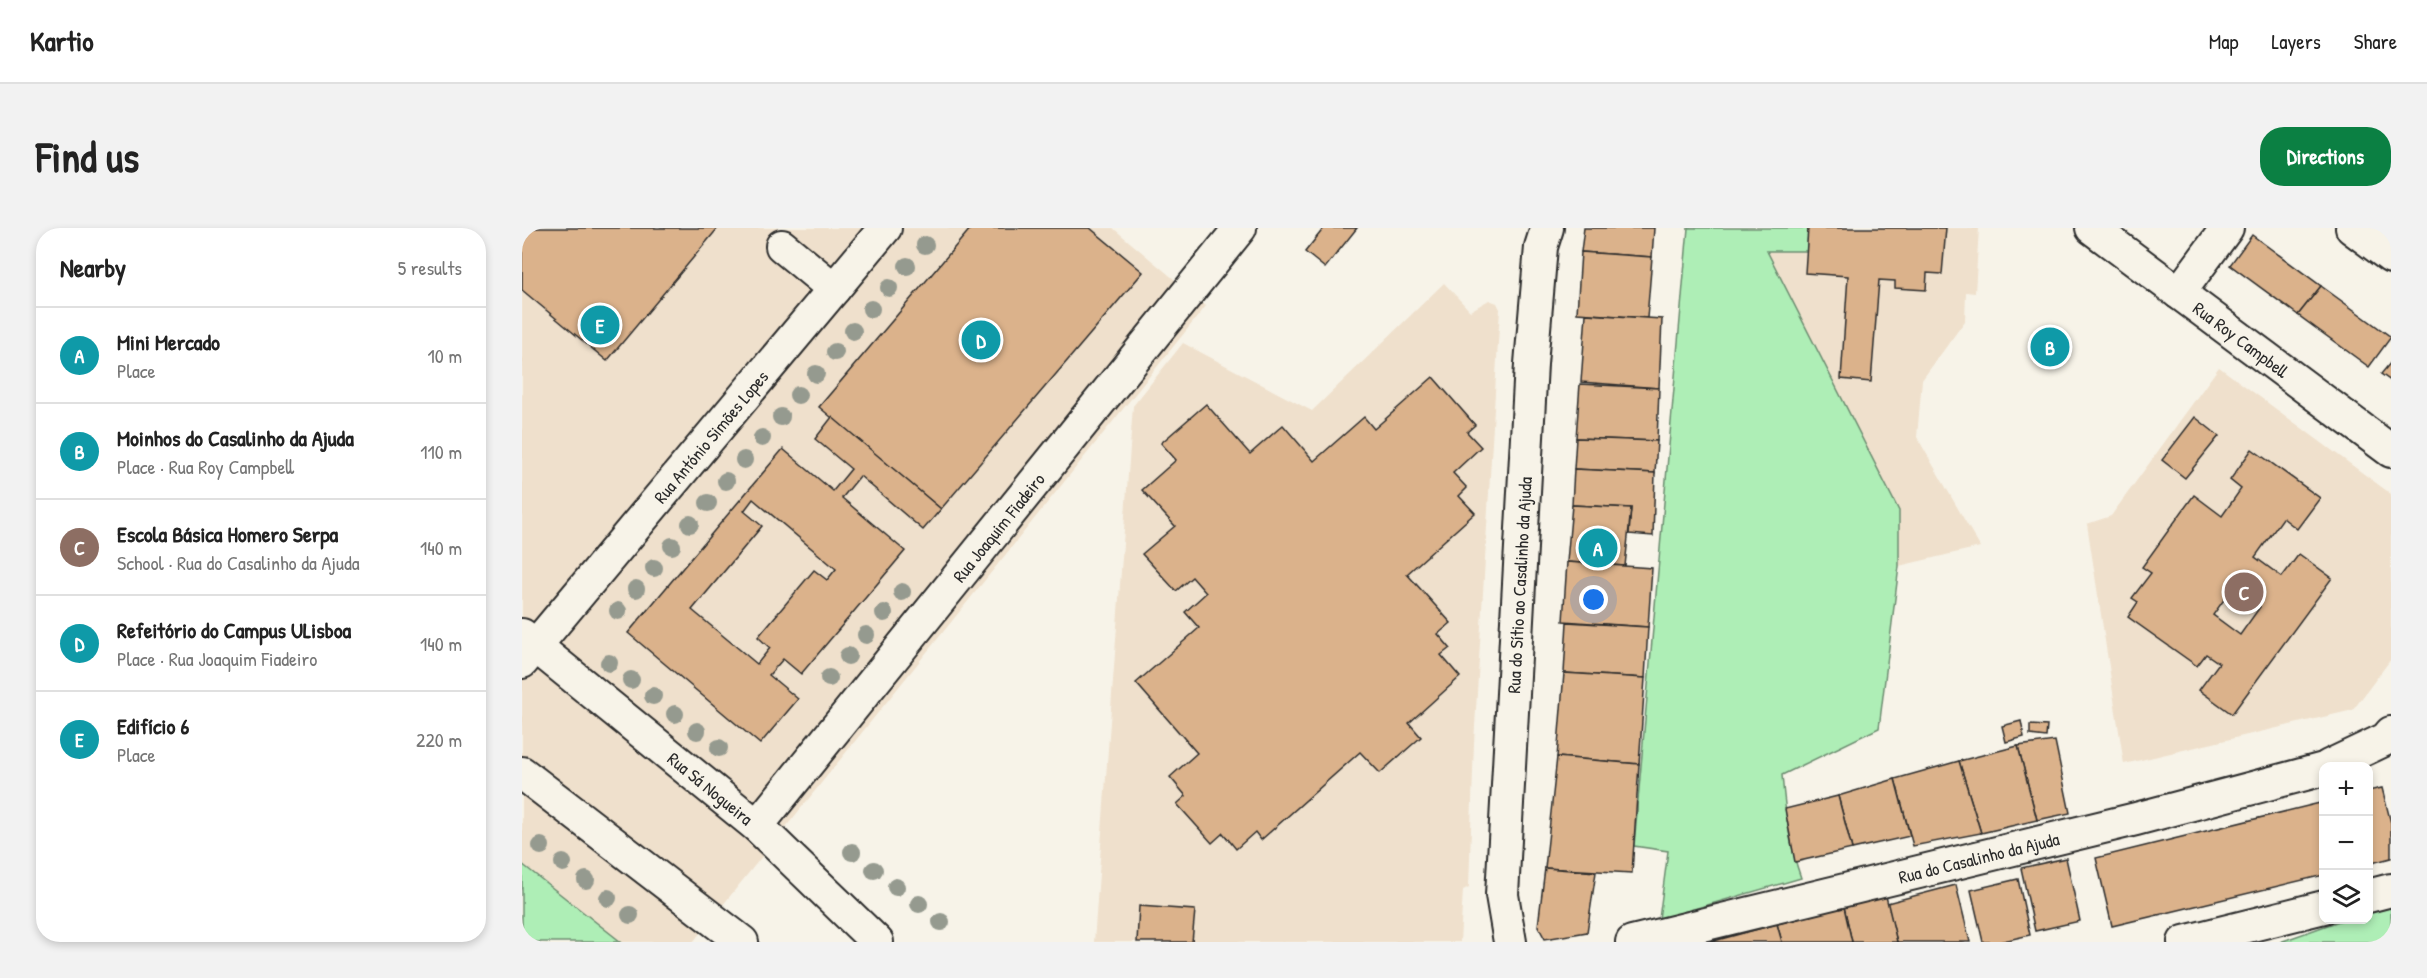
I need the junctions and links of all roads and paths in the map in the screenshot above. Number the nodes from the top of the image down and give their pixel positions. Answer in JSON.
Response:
{"nodes":[{"id":1,"x":885,"y":228,"type":"edge"},
{"id":2,"x":1240,"y":228,"type":"edge"},
{"id":3,"x":1547,"y":228,"type":"edge"},
{"id":4,"x":2092,"y":228,"type":"edge"},
{"id":5,"x":2227,"y":228,"type":"edge"},
{"id":6,"x":2352,"y":228,"type":"edge"},
{"id":7,"x":782,"y":246,"type":"dead end"},
{"id":8,"x":2391,"y":257,"type":"edge"},
{"id":9,"x":834,"y":289,"type":"junction"},
{"id":10,"x":2179,"y":293,"type":"junction"},
{"id":11,"x":2391,"y":451,"type":"edge"},
{"id":12,"x":526,"y":648,"type":"edge"},
{"id":13,"x":2391,"y":733,"type":"edge"},
{"id":14,"x":2338,"y":762,"type":"edge"},
{"id":15,"x":2319,"y":770,"type":"edge"},
{"id":16,"x":522,"y":773,"type":"edge"},
{"id":17,"x":758,"y":826,"type":"junction"},
{"id":18,"x":2391,"y":890,"type":"edge"},
{"id":19,"x":2373,"y":895,"type":"edge"},
{"id":20,"x":2319,"y":908,"type":"edge"},
{"id":21,"x":742,"y":942,"type":"edge"},
{"id":22,"x":877,"y":942,"type":"edge"},
{"id":23,"x":1510,"y":942,"type":"edge"},
{"id":24,"x":1632,"y":942,"type":"edge"},
{"id":25,"x":2184,"y":942,"type":"edge"}],
"edges":[{"from":1,"to":9,"type":"street","name":"Rua António Simões Lopes"},
{"from":2,"to":17,"type":"street","name":"Rua Joaquim Fiadeiro"},
{"from":3,"to":23,"type":"street","name":"Rua do Sítio ao Casalinho da Ajuda"},
{"from":4,"to":10,"type":"street","name":"Rua Roy Campbell"},
{"from":5,"to":10,"type":"street"},
{"from":6,"to":8,"type":"street"},
{"from":7,"to":9,"type":"street"},
{"from":9,"to":12,"type":"street","name":"Rua António Simões Lopes"},
{"from":10,"to":11,"type":"street","name":"Rua Roy Campbell"},
{"from":12,"to":17,"type":"street","name":"Rua Sá Nogueira"},
{"from":13,"to":14,"type":"street"},
{"from":15,"to":24,"type":"street","name":"Rua do Casalinho da Ajuda"},
{"from":16,"to":21,"type":"street"},
{"from":17,"to":22,"type":"street","name":"Rua Sá Nogueira"},
{"from":18,"to":19,"type":"street"},
{"from":20,"to":25,"type":"street"}]}
